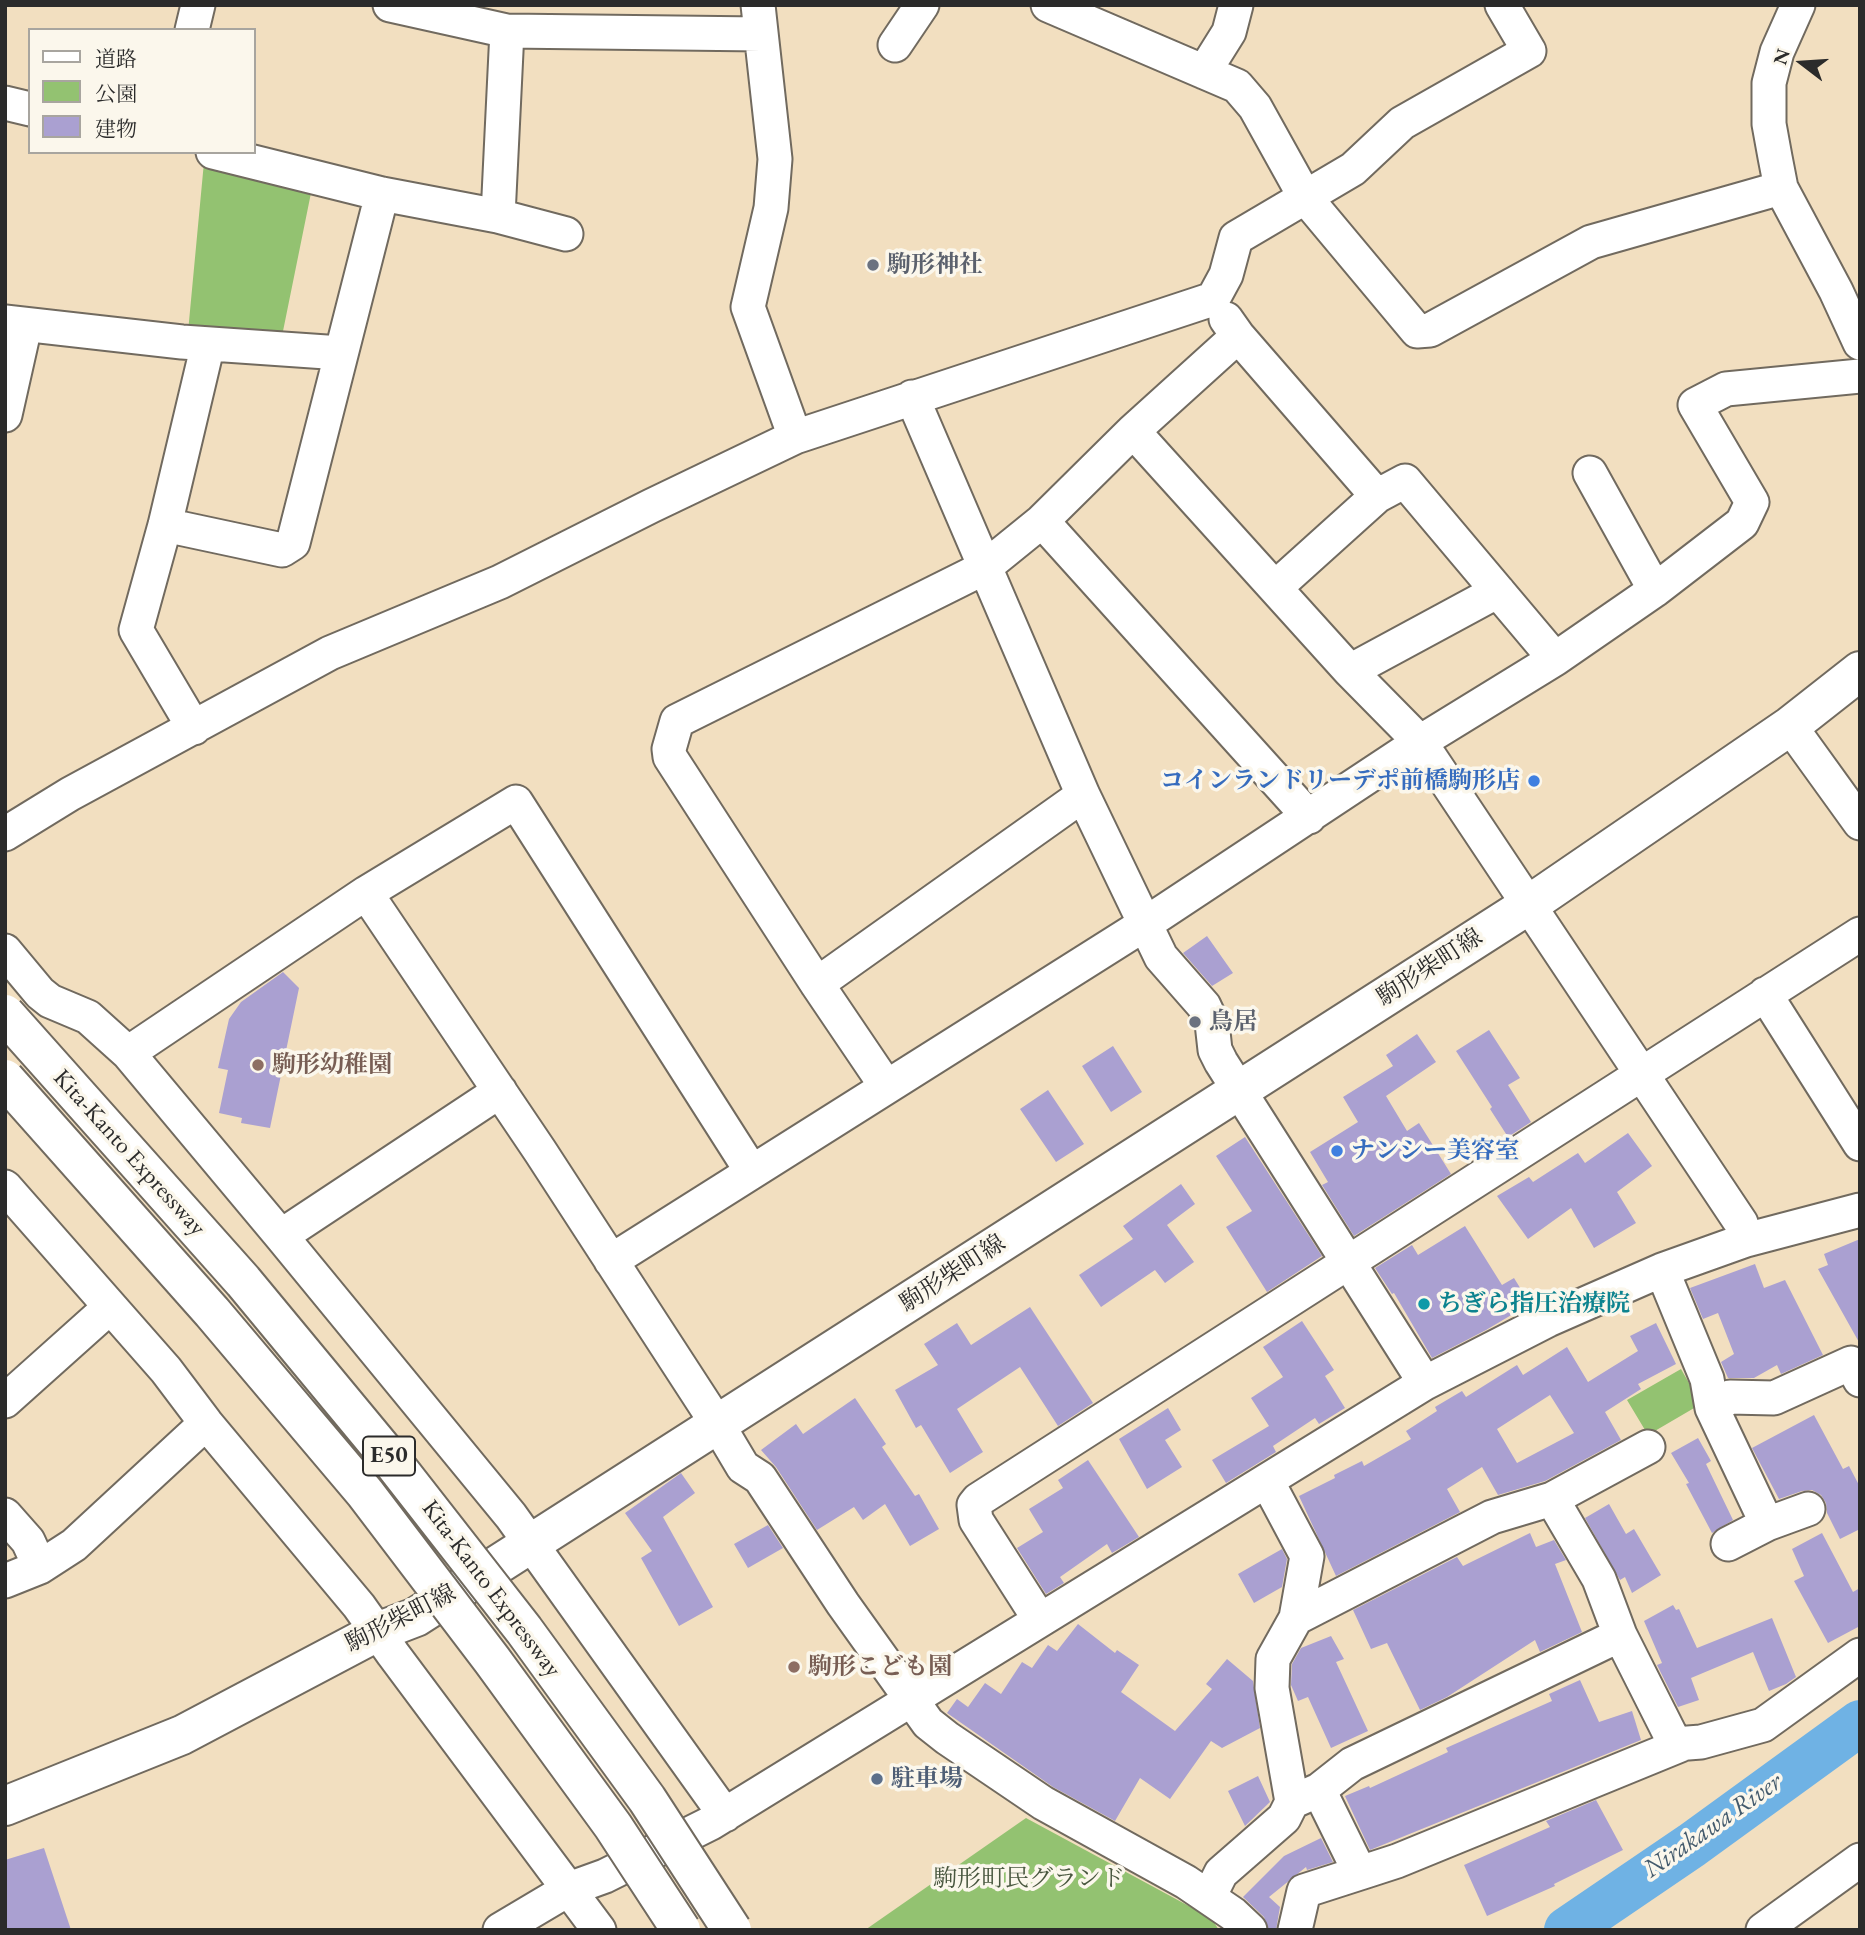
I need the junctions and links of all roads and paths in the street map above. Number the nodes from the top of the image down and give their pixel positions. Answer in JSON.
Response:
{"nodes":[{"id":1,"x":198,"y":5,"type":"edge"},
{"id":2,"x":390,"y":5,"type":"edge"},
{"id":3,"x":922,"y":5,"type":"edge"},
{"id":4,"x":1048,"y":5,"type":"edge"},
{"id":5,"x":1236,"y":5,"type":"edge"},
{"id":6,"x":1502,"y":5,"type":"edge"},
{"id":7,"x":1798,"y":5,"type":"edge"},
{"id":8,"x":760,"y":20,"type":"edge"},
{"id":9,"x":192,"y":28,"type":"edge"},
{"id":10,"x":507,"y":31,"type":"junction"},
{"id":11,"x":895,"y":45,"type":"dead end"},
{"id":12,"x":1204,"y":72,"type":"junction"},
{"id":13,"x":220,"y":154,"type":"edge"},
{"id":14,"x":1781,"y":188,"type":"junction"},
{"id":15,"x":382,"y":194,"type":"junction"},
{"id":16,"x":1306,"y":197,"type":"junction"},
{"id":17,"x":498,"y":216,"type":"junction"},
{"id":18,"x":566,"y":234,"type":"dead end"},
{"id":19,"x":1213,"y":299,"type":"junction"},
{"id":20,"x":15,"y":324,"type":"edge"},
{"id":21,"x":1238,"y":336,"type":"junction"},
{"id":22,"x":1860,"y":343,"type":"edge"},
{"id":23,"x":208,"y":344,"type":"junction"},
{"id":24,"x":341,"y":353,"type":"junction"},
{"id":25,"x":1860,"y":376,"type":"edge"},
{"id":26,"x":912,"y":397,"type":"junction"},
{"id":27,"x":5,"y":415,"type":"edge"},
{"id":28,"x":1133,"y":431,"type":"junction"},
{"id":29,"x":795,"y":437,"type":"junction"},
{"id":30,"x":1590,"y":473,"type":"dead end"},
{"id":31,"x":1377,"y":496,"type":"junction"},
{"id":32,"x":1042,"y":522,"type":"junction"},
{"id":33,"x":166,"y":525,"type":"junction"},
{"id":34,"x":984,"y":568,"type":"junction"},
{"id":35,"x":1276,"y":587,"type":"junction"},
{"id":36,"x":1655,"y":590,"type":"junction"},
{"id":37,"x":1498,"y":591,"type":"junction"},
{"id":38,"x":1555,"y":659,"type":"junction"},
{"id":39,"x":1350,"y":671,"type":"junction"},
{"id":40,"x":1860,"y":671,"type":"edge"},
{"id":41,"x":1790,"y":726,"type":"junction"},
{"id":42,"x":194,"y":728,"type":"junction"},
{"id":43,"x":1419,"y":742,"type":"junction"},
{"id":44,"x":1083,"y":795,"type":"junction"},
{"id":45,"x":1309,"y":817,"type":"junction"},
{"id":46,"x":1860,"y":822,"type":"edge"},
{"id":47,"x":5,"y":835,"type":"edge"},
{"id":48,"x":366,"y":893,"type":"junction"},
{"id":49,"x":1527,"y":906,"type":"junction"},
{"id":50,"x":1145,"y":924,"type":"junction"},
{"id":51,"x":1860,"y":934,"type":"edge"},
{"id":52,"x":5,"y":951,"type":"edge"},
{"id":53,"x":817,"y":984,"type":"junction"},
{"id":54,"x":1765,"y":995,"type":"junction"},
{"id":55,"x":5,"y":1014,"type":"edge"},
{"id":56,"x":128,"y":1053,"type":"junction"},
{"id":57,"x":1642,"y":1075,"type":"junction"},
{"id":58,"x":5,"y":1079,"type":"edge"},
{"id":59,"x":886,"y":1086,"type":"junction"},
{"id":60,"x":500,"y":1091,"type":"junction"},
{"id":61,"x":1239,"y":1091,"type":"junction"},
{"id":62,"x":1860,"y":1144,"type":"edge"},
{"id":63,"x":752,"y":1172,"type":"junction"},
{"id":64,"x":5,"y":1187,"type":"edge"},
{"id":65,"x":1860,"y":1210,"type":"edge"},
{"id":66,"x":281,"y":1236,"type":"junction"},
{"id":67,"x":1746,"y":1240,"type":"junction"},
{"id":68,"x":611,"y":1261,"type":"junction"},
{"id":69,"x":1348,"y":1262,"type":"junction"},
{"id":70,"x":1662,"y":1270,"type":"junction"},
{"id":71,"x":110,"y":1307,"type":"junction"},
{"id":72,"x":1860,"y":1380,"type":"edge"},
{"id":73,"x":1425,"y":1383,"type":"junction"},
{"id":74,"x":5,"y":1401,"type":"edge"},
{"id":75,"x":1712,"y":1408,"type":"junction"},
{"id":76,"x":206,"y":1423,"type":"junction"},
{"id":77,"x":718,"y":1425,"type":"junction"},
{"id":78,"x":1648,"y":1447,"type":"dead end"},
{"id":79,"x":1267,"y":1481,"type":"junction"},
{"id":80,"x":1552,"y":1499,"type":"junction"},
{"id":81,"x":1808,"y":1510,"type":"dead end"},
{"id":82,"x":5,"y":1515,"type":"edge"},
{"id":83,"x":1768,"y":1524,"type":"junction"},
{"id":84,"x":532,"y":1544,"type":"junction"},
{"id":85,"x":1728,"y":1544,"type":"dead end"},
{"id":86,"x":40,"y":1567,"type":"junction"},
{"id":87,"x":5,"y":1581,"type":"edge"},
{"id":88,"x":1296,"y":1618,"type":"junction"},
{"id":89,"x":1040,"y":1620,"type":"junction"},
{"id":90,"x":377,"y":1632,"type":"junction"},
{"id":91,"x":1620,"y":1634,"type":"junction"},
{"id":92,"x":1860,"y":1655,"type":"edge"},
{"id":93,"x":911,"y":1700,"type":"junction"},
{"id":94,"x":1683,"y":1744,"type":"junction"},
{"id":95,"x":1305,"y":1796,"type":"junction"},
{"id":96,"x":5,"y":1806,"type":"edge"},
{"id":97,"x":725,"y":1815,"type":"junction"},
{"id":98,"x":1860,"y":1860,"type":"edge"},
{"id":99,"x":1360,"y":1873,"type":"junction"},
{"id":100,"x":569,"y":1889,"type":"junction"},
{"id":101,"x":1209,"y":1897,"type":"junction"},
{"id":102,"x":500,"y":1930,"type":"edge"},
{"id":103,"x":599,"y":1930,"type":"edge"},
{"id":104,"x":681,"y":1930,"type":"edge"},
{"id":105,"x":732,"y":1930,"type":"edge"},
{"id":106,"x":1250,"y":1930,"type":"edge"},
{"id":107,"x":1295,"y":1930,"type":"edge"},
{"id":108,"x":1763,"y":1930,"type":"edge"}],
"edges":[{"from":1,"to":9,"type":"street"},
{"from":2,"to":10,"type":"street"},
{"from":3,"to":11,"type":"street"},
{"from":4,"to":12,"type":"street"},
{"from":5,"to":12,"type":"street"},
{"from":6,"to":16,"type":"street"},
{"from":7,"to":14,"type":"street"},
{"from":8,"to":10,"type":"street"},
{"from":8,"to":29,"type":"street"},
{"from":10,"to":17,"type":"street"},
{"from":12,"to":16,"type":"street"},
{"from":13,"to":15,"type":"street"},
{"from":14,"to":16,"type":"street"},
{"from":14,"to":22,"type":"street"},
{"from":15,"to":17,"type":"street"},
{"from":15,"to":24,"type":"street"},
{"from":16,"to":19,"type":"street"},
{"from":17,"to":18,"type":"street"},
{"from":19,"to":21,"type":"street"},
{"from":19,"to":26,"type":"street"},
{"from":20,"to":23,"type":"street"},
{"from":20,"to":27,"type":"street"},
{"from":21,"to":28,"type":"street"},
{"from":21,"to":31,"type":"street"},
{"from":23,"to":24,"type":"street"},
{"from":23,"to":33,"type":"street"},
{"from":24,"to":33,"type":"street"},
{"from":25,"to":36,"type":"street"},
{"from":26,"to":29,"type":"street"},
{"from":26,"to":34,"type":"street"},
{"from":28,"to":32,"type":"street"},
{"from":28,"to":35,"type":"street"},
{"from":29,"to":42,"type":"street"},
{"from":30,"to":36,"type":"street"},
{"from":31,"to":35,"type":"street"},
{"from":31,"to":37,"type":"street"},
{"from":32,"to":34,"type":"street"},
{"from":32,"to":45,"type":"street"},
{"from":33,"to":42,"type":"street"},
{"from":34,"to":44,"type":"street"},
{"from":34,"to":53,"type":"street"},
{"from":35,"to":39,"type":"street"},
{"from":36,"to":38,"type":"street"},
{"from":37,"to":38,"type":"street"},
{"from":37,"to":39,"type":"street"},
{"from":38,"to":43,"type":"street"},
{"from":39,"to":43,"type":"street"},
{"from":40,"to":41,"type":"main road","name":"駒形柴町線"},
{"from":41,"to":46,"type":"street"},
{"from":41,"to":49,"type":"main road","name":"駒形柴町線"},
{"from":42,"to":47,"type":"street"},
{"from":43,"to":45,"type":"street"},
{"from":43,"to":49,"type":"street"},
{"from":44,"to":50,"type":"street"},
{"from":44,"to":53,"type":"street"},
{"from":45,"to":50,"type":"street"},
{"from":48,"to":56,"type":"street"},
{"from":48,"to":60,"type":"street"},
{"from":48,"to":63,"type":"street"},
{"from":49,"to":57,"type":"street"},
{"from":49,"to":61,"type":"main road","name":"駒形柴町線"},
{"from":50,"to":59,"type":"street"},
{"from":50,"to":61,"type":"street"},
{"from":51,"to":54,"type":"street"},
{"from":52,"to":56,"type":"street"},
{"from":53,"to":59,"type":"street"},
{"from":54,"to":57,"type":"street"},
{"from":54,"to":62,"type":"street"},
{"from":55,"to":105,"type":"main road","name":"Kita-Kanto Expressway","number":"E50","bridge":true},
{"from":56,"to":66,"type":"street"},
{"from":57,"to":67,"type":"street"},
{"from":57,"to":69,"type":"street"},
{"from":58,"to":104,"type":"main road","name":"Kita-Kanto Expressway","number":"E50","bridge":true},
{"from":59,"to":63,"type":"street"},
{"from":60,"to":66,"type":"street"},
{"from":60,"to":68,"type":"street"},
{"from":61,"to":69,"type":"street"},
{"from":61,"to":77,"type":"main road","name":"駒形柴町線"},
{"from":63,"to":68,"type":"street"},
{"from":64,"to":71,"type":"street"},
{"from":65,"to":67,"type":"street"},
{"from":66,"to":84,"type":"street"},
{"from":67,"to":70,"type":"street"},
{"from":68,"to":77,"type":"street"},
{"from":69,"to":73,"type":"street"},
{"from":69,"to":89,"type":"street"},
{"from":70,"to":73,"type":"street"},
{"from":70,"to":75,"type":"street"},
{"from":71,"to":74,"type":"street"},
{"from":71,"to":76,"type":"street"},
{"from":72,"to":75,"type":"street"},
{"from":73,"to":79,"type":"street"},
{"from":75,"to":83,"type":"street"},
{"from":76,"to":86,"type":"street"},
{"from":76,"to":90,"type":"street"},
{"from":77,"to":84,"type":"main road","name":"駒形柴町線"},
{"from":77,"to":93,"type":"street"},
{"from":78,"to":80,"type":"street"},
{"from":79,"to":88,"type":"street"},
{"from":79,"to":89,"type":"street"},
{"from":80,"to":88,"type":"street"},
{"from":80,"to":91,"type":"street"},
{"from":81,"to":83,"type":"street"},
{"from":82,"to":86,"type":"street"},
{"from":83,"to":85,"type":"street"},
{"from":84,"to":90,"type":"main road","name":"駒形柴町線"},
{"from":84,"to":97,"type":"street"},
{"from":86,"to":87,"type":"street"},
{"from":88,"to":95,"type":"street"},
{"from":89,"to":93,"type":"street"},
{"from":90,"to":96,"type":"main road","name":"駒形柴町線"},
{"from":90,"to":100,"type":"street"},
{"from":91,"to":94,"type":"street"},
{"from":91,"to":95,"type":"street"},
{"from":92,"to":94,"type":"street"},
{"from":93,"to":97,"type":"street"},
{"from":93,"to":101,"type":"street"},
{"from":94,"to":99,"type":"street"},
{"from":95,"to":99,"type":"street"},
{"from":95,"to":101,"type":"street"},
{"from":97,"to":100,"type":"street"},
{"from":98,"to":108,"type":"street"},
{"from":99,"to":107,"type":"street"},
{"from":100,"to":102,"type":"street"},
{"from":100,"to":103,"type":"street"},
{"from":101,"to":106,"type":"street"}]}
